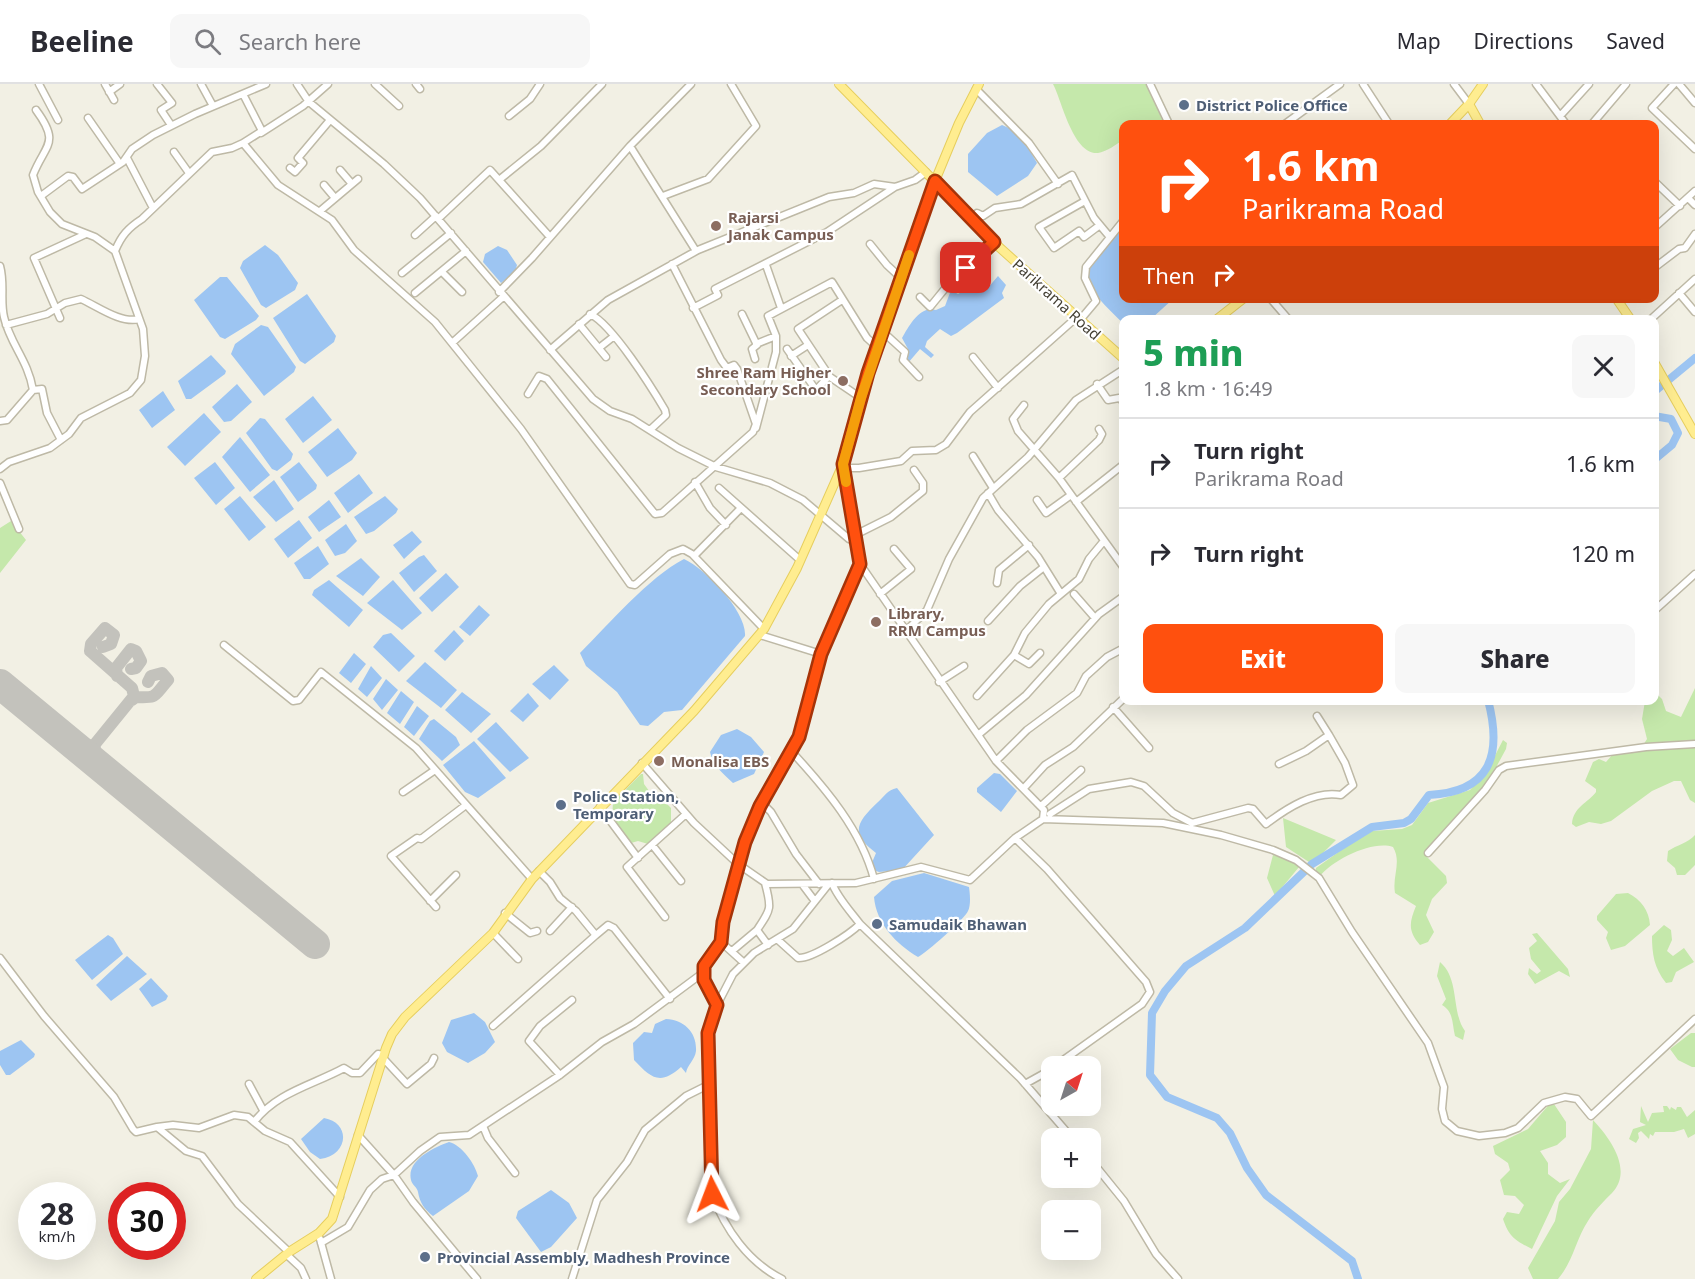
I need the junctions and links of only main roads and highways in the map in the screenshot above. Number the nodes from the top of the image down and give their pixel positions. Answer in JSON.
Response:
{"nodes":[{"id":1,"x":839,"y":84,"type":"edge"},
{"id":2,"x":1483,"y":84,"type":"edge"},
{"id":3,"x":978,"y":86,"type":"edge"},
{"id":4,"x":1469,"y":104,"type":"junction"},
{"id":5,"x":1454,"y":120,"type":"edge"},
{"id":6,"x":1478,"y":120,"type":"edge"},
{"id":7,"x":935,"y":181,"type":"junction"},
{"id":8,"x":1238,"y":303,"type":"edge"},
{"id":9,"x":1222,"y":315,"type":"edge"},
{"id":10,"x":1119,"y":355,"type":"edge"},
{"id":11,"x":1659,"y":369,"type":"edge"},
{"id":12,"x":1695,"y":434,"type":"edge"},
{"id":13,"x":256,"y":1279,"type":"edge"}],
"edges":[{"from":1,"to":7,"type":"main road","name":"Parikrama Road"},
{"from":2,"to":4,"type":"main road"},
{"from":3,"to":7,"type":"main road"},
{"from":4,"to":5,"type":"main road"},
{"from":4,"to":6,"type":"main road"},
{"from":7,"to":10,"type":"main road","name":"Parikrama Road"},
{"from":7,"to":13,"type":"main road"},
{"from":8,"to":9,"type":"main road"},
{"from":11,"to":12,"type":"main road"}]}
